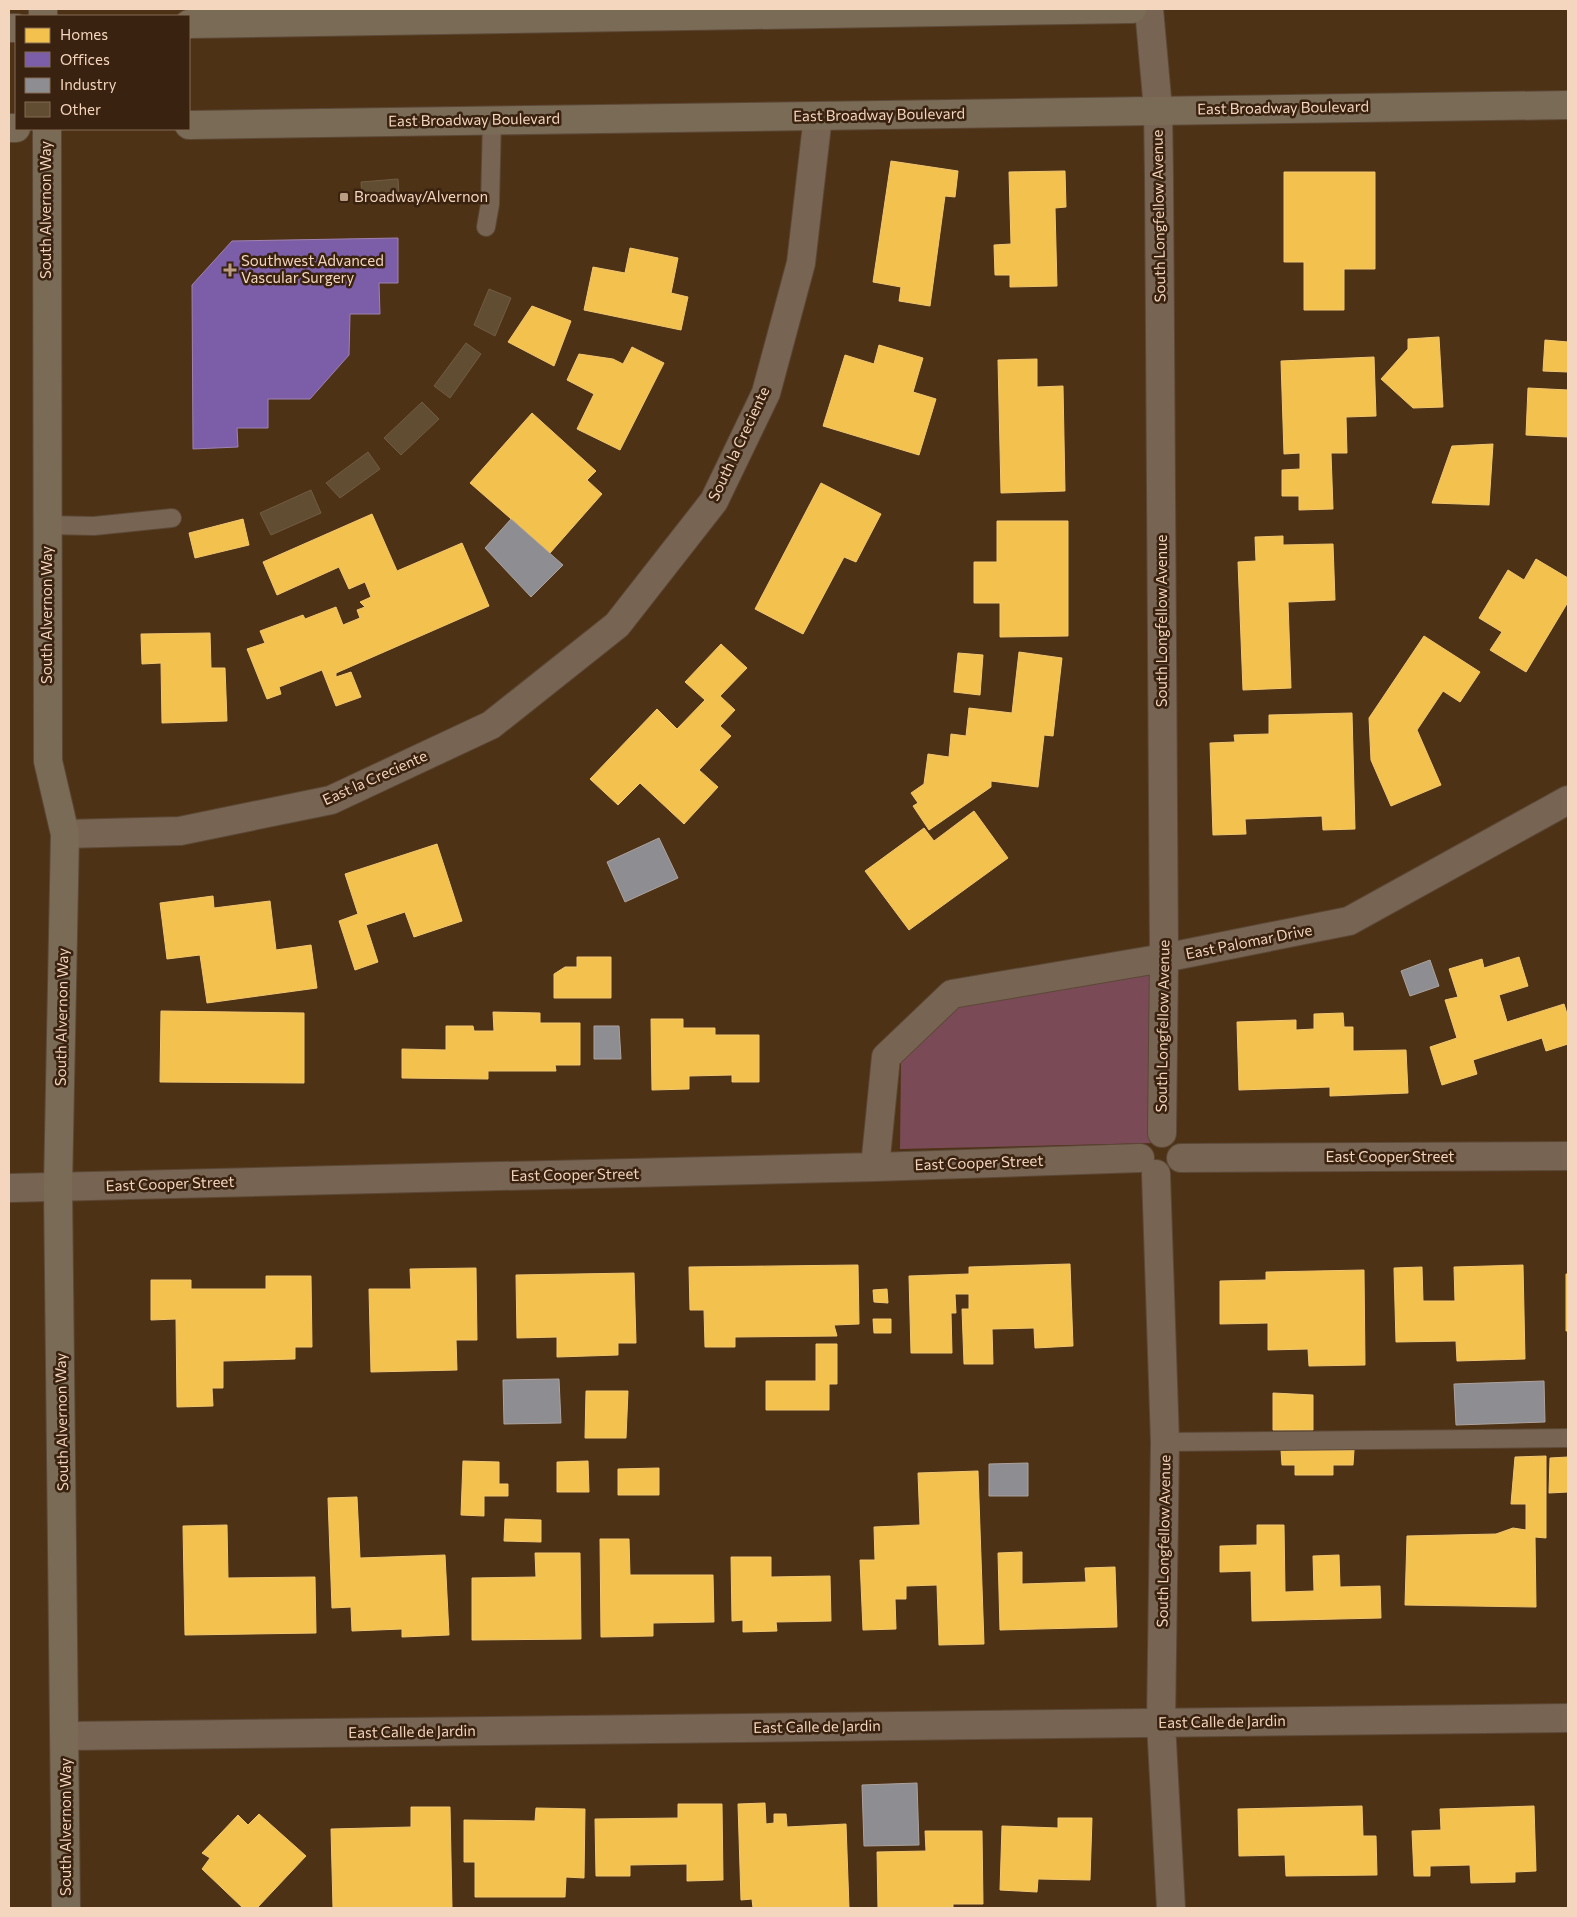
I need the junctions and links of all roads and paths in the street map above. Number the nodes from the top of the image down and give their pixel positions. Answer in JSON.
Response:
{"nodes":[{"id":1,"x":1132,"y":9,"type":"edge"},
{"id":2,"x":1149,"y":9,"type":"edge"},
{"id":3,"x":858,"y":11,"type":"edge"},
{"id":4,"x":190,"y":24,"type":"edge"},
{"id":5,"x":1568,"y":105,"type":"edge"},
{"id":6,"x":1158,"y":109,"type":"junction"},
{"id":7,"x":818,"y":116,"type":"junction"},
{"id":8,"x":492,"y":120,"type":"junction"},
{"id":9,"x":190,"y":125,"type":"edge"},
{"id":10,"x":47,"y":130,"type":"edge"},
{"id":11,"x":486,"y":227,"type":"dead end"},
{"id":12,"x":172,"y":518,"type":"dead end"},
{"id":13,"x":46,"y":525,"type":"junction"},
{"id":14,"x":617,"y":625,"type":"joint"},
{"id":15,"x":1568,"y":800,"type":"edge"},
{"id":16,"x":66,"y":834,"type":"junction"},
{"id":17,"x":1164,"y":958,"type":"junction"},
{"id":18,"x":1162,"y":1133,"type":"junction"},
{"id":19,"x":1568,"y":1156,"type":"edge"},
{"id":20,"x":1181,"y":1158,"type":"junction"},
{"id":21,"x":1148,"y":1166,"type":"junction"},
{"id":22,"x":875,"y":1168,"type":"junction"},
{"id":23,"x":58,"y":1187,"type":"junction"},
{"id":24,"x":9,"y":1188,"type":"edge"},
{"id":25,"x":1568,"y":1438,"type":"edge"},
{"id":26,"x":1165,"y":1442,"type":"junction"},
{"id":27,"x":1568,"y":1718,"type":"edge"},
{"id":28,"x":1161,"y":1723,"type":"junction"},
{"id":29,"x":66,"y":1736,"type":"junction"},
{"id":30,"x":66,"y":1908,"type":"edge"},
{"id":31,"x":1171,"y":1908,"type":"edge"}],
"edges":[{"from":1,"to":3,"type":"main road"},
{"from":2,"to":6,"type":"street","name":"South Longfellow Avenue"},
{"from":3,"to":4,"type":"main road"},
{"from":5,"to":6,"type":"main road","name":"East Broadway Boulevard"},
{"from":6,"to":7,"type":"main road","name":"East Broadway Boulevard"},
{"from":6,"to":17,"type":"street","name":"South Longfellow Avenue"},
{"from":7,"to":8,"type":"main road","name":"East Broadway Boulevard"},
{"from":7,"to":14,"type":"street","name":"South la Creciente"},
{"from":8,"to":9,"type":"main road","name":"East Broadway Boulevard"},
{"from":8,"to":11,"type":"lane"},
{"from":10,"to":13,"type":"main road","name":"South Alvernon Way"},
{"from":12,"to":13,"type":"lane"},
{"from":13,"to":16,"type":"main road","name":"South Alvernon Way"},
{"from":14,"to":16,"type":"street","name":"East la Creciente"},
{"from":15,"to":17,"type":"street","name":"East Palomar Drive"},
{"from":16,"to":23,"type":"main road","name":"South Alvernon Way"},
{"from":17,"to":18,"type":"street","name":"South Longfellow Avenue"},
{"from":17,"to":22,"type":"street","name":"East Palomar Drive"},
{"from":18,"to":20,"type":"street"},
{"from":18,"to":21,"type":"street"},
{"from":19,"to":20,"type":"street","name":"East Cooper Street"},
{"from":20,"to":21,"type":"street"},
{"from":21,"to":22,"type":"street","name":"East Cooper Street"},
{"from":21,"to":26,"type":"street","name":"South Longfellow Avenue"},
{"from":22,"to":23,"type":"street","name":"East Cooper Street"},
{"from":23,"to":24,"type":"street","name":"East Cooper Street"},
{"from":23,"to":29,"type":"main road","name":"South Alvernon Way"},
{"from":25,"to":26,"type":"lane"},
{"from":26,"to":28,"type":"street","name":"South Longfellow Avenue"},
{"from":27,"to":28,"type":"street","name":"East Calle de Jardin"},
{"from":28,"to":29,"type":"street","name":"East Calle de Jardin"},
{"from":28,"to":31,"type":"street","name":"South Longfellow Avenue"},
{"from":29,"to":30,"type":"main road","name":"South Alvernon Way"}]}
